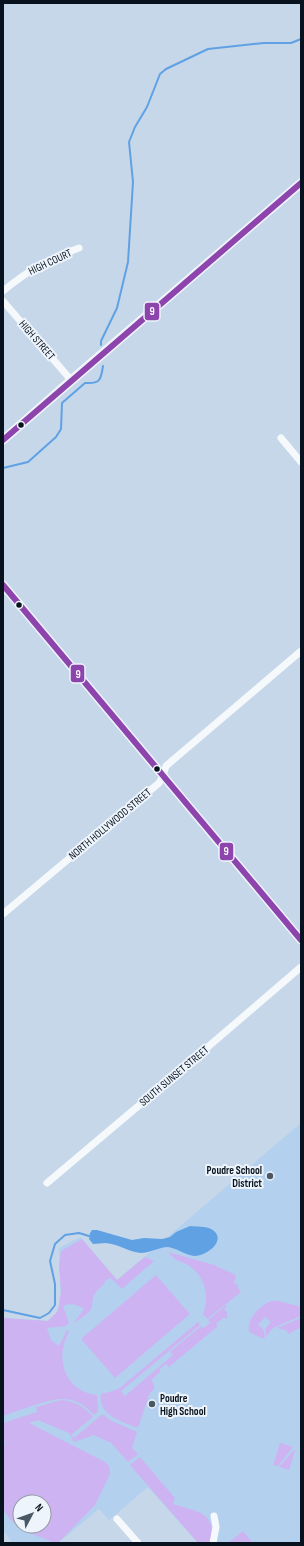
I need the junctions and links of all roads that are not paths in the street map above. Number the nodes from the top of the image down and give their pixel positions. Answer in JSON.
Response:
{"nodes":[{"id":1,"x":301,"y":183,"type":"edge"},
{"id":2,"x":79,"y":248,"type":"dead end"},
{"id":3,"x":3,"y":291,"type":"edge"},
{"id":4,"x":3,"y":301,"type":"edge"},
{"id":5,"x":71,"y":380,"type":"junction"},
{"id":6,"x":281,"y":438,"type":"dead end"},
{"id":7,"x":3,"y":440,"type":"edge"},
{"id":8,"x":301,"y":462,"type":"edge"},
{"id":9,"x":3,"y":585,"type":"edge"},
{"id":10,"x":10,"y":593,"type":"junction"},
{"id":11,"x":3,"y":599,"type":"edge"},
{"id":12,"x":301,"y":650,"type":"edge"},
{"id":13,"x":163,"y":776,"type":"junction"},
{"id":14,"x":3,"y":914,"type":"edge"},
{"id":15,"x":301,"y":940,"type":"edge"},
{"id":16,"x":301,"y":967,"type":"edge"},
{"id":17,"x":47,"y":1183,"type":"dead end"},
{"id":18,"x":214,"y":1516,"type":"dead end"},
{"id":19,"x":117,"y":1519,"type":"dead end"},
{"id":20,"x":138,"y":1543,"type":"edge"},
{"id":21,"x":214,"y":1543,"type":"edge"}],
"edges":[{"from":1,"to":5,"type":"main road"},
{"from":2,"to":3,"type":"street","name":"HIGH COURT"},
{"from":4,"to":5,"type":"street","name":"HIGH STREET"},
{"from":5,"to":7,"type":"main road"},
{"from":6,"to":8,"type":"street"},
{"from":9,"to":10,"type":"street"},
{"from":10,"to":11,"type":"street"},
{"from":10,"to":13,"type":"street"},
{"from":12,"to":13,"type":"street","name":"NORTH HOLLYWOOD STREET"},
{"from":13,"to":14,"type":"street","name":"NORTH HOLLYWOOD STREET"},
{"from":13,"to":15,"type":"street"},
{"from":16,"to":17,"type":"street","name":"SOUTH SUNSET STREET"},
{"from":18,"to":21,"type":"street"},
{"from":19,"to":20,"type":"street"}]}
